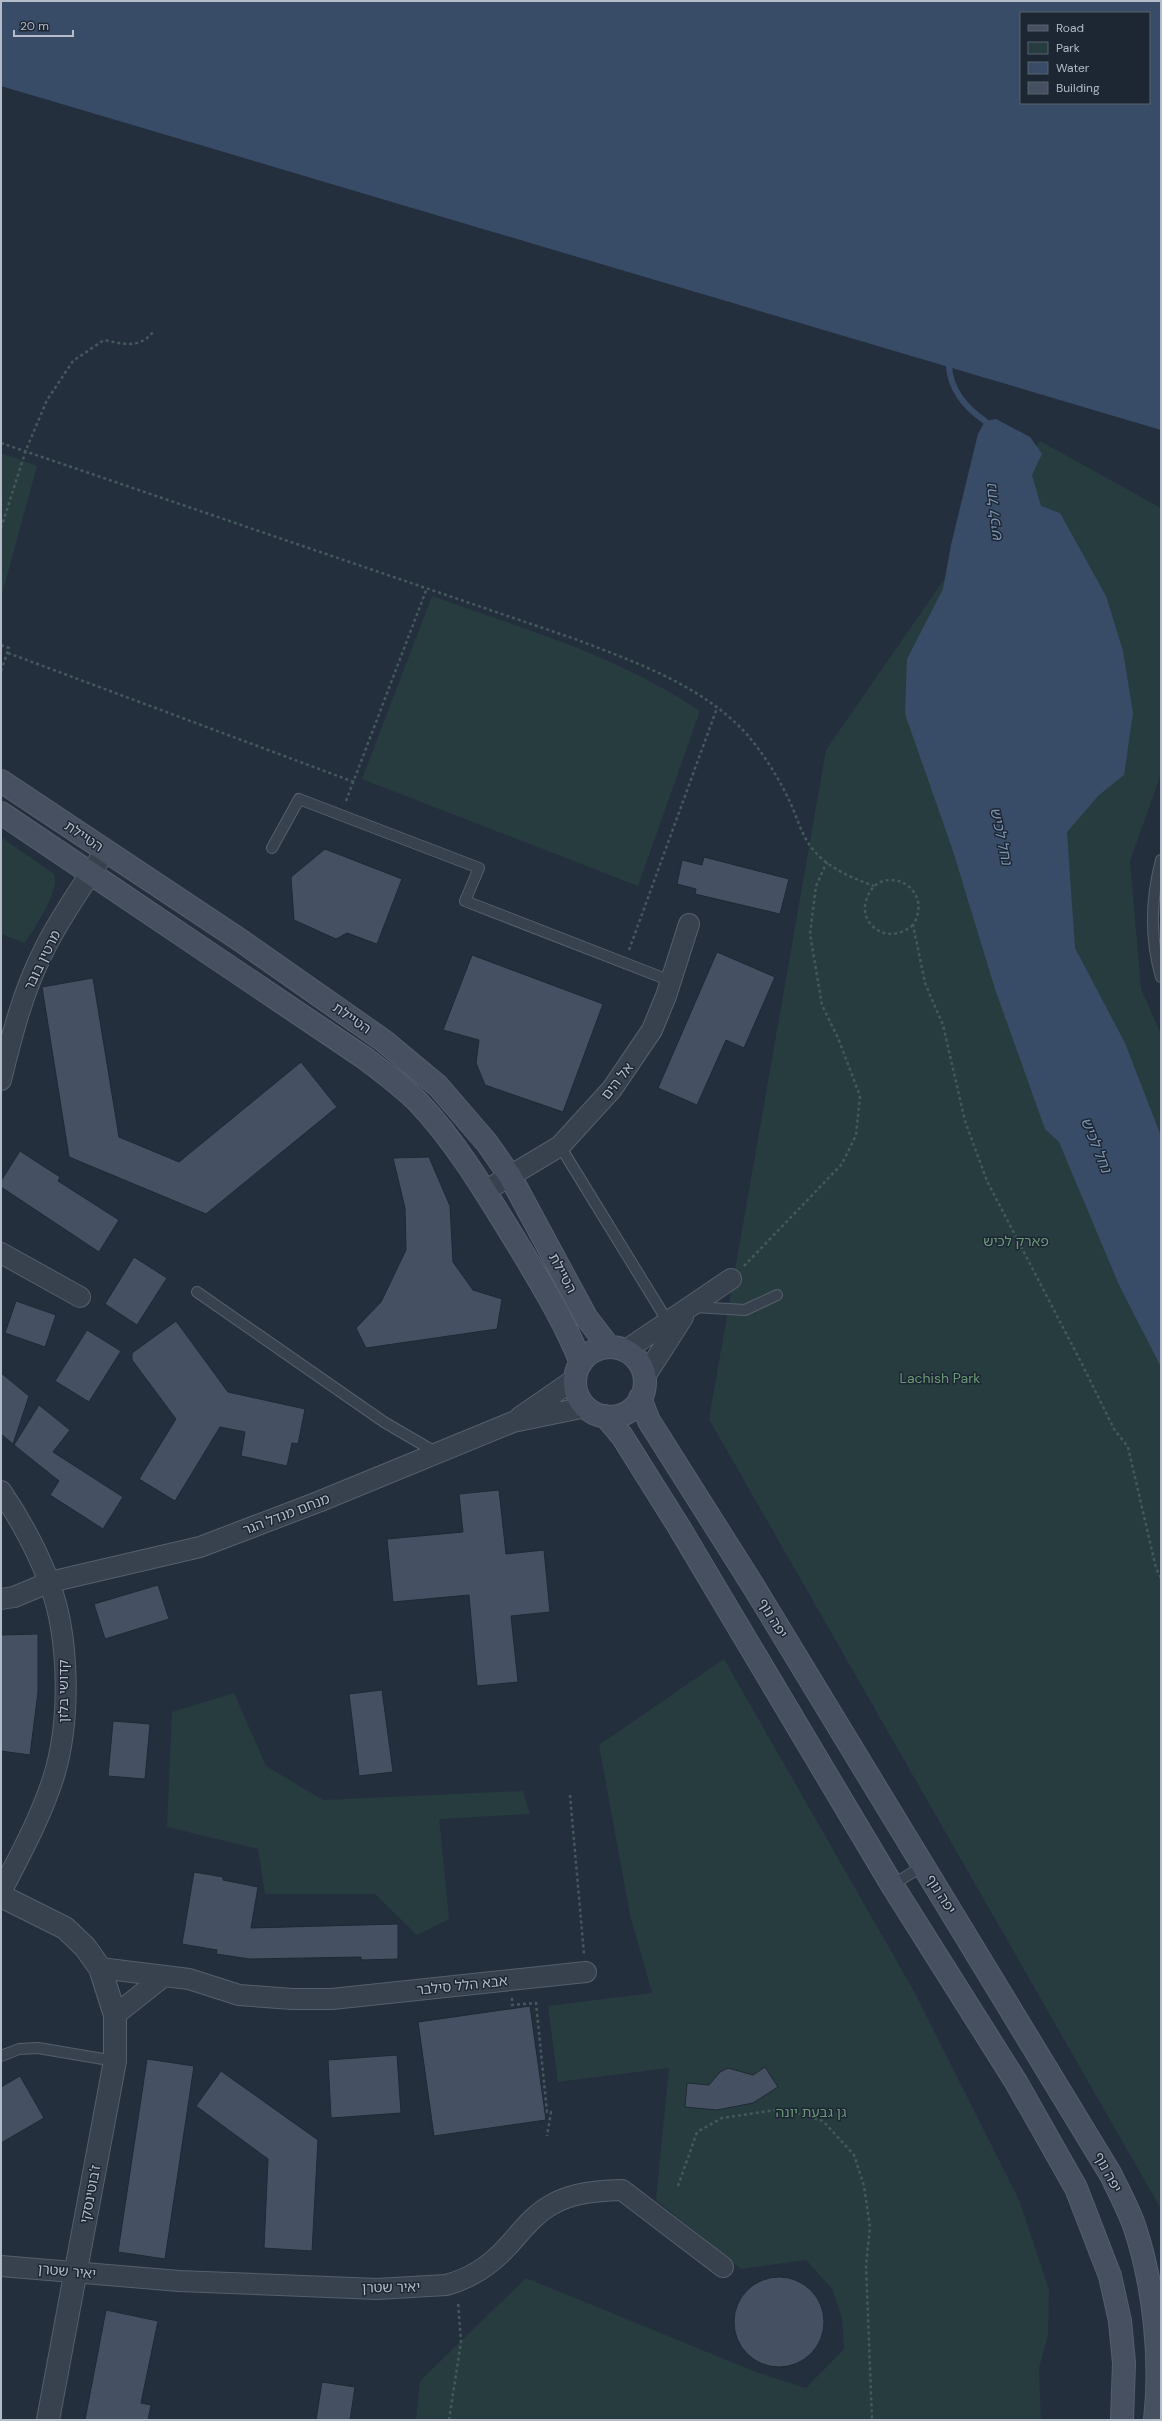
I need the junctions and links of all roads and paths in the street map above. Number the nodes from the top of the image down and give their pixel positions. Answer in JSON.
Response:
{"nodes":[{"id":1,"x":153,"y":332,"type":"dead end"},
{"id":2,"x":1,"y":442,"type":"edge"},
{"id":3,"x":26,"y":450,"type":"junction"},
{"id":4,"x":1,"y":528,"type":"edge"},
{"id":5,"x":427,"y":588,"type":"junction"},
{"id":6,"x":1,"y":645,"type":"edge"},
{"id":7,"x":8,"y":653,"type":"junction"},
{"id":8,"x":1,"y":671,"type":"edge"},
{"id":9,"x":717,"y":708,"type":"junction"},
{"id":10,"x":1,"y":782,"type":"edge"},
{"id":11,"x":354,"y":782,"type":"junction"},
{"id":12,"x":1,"y":813,"type":"edge"},
{"id":13,"x":341,"y":815,"type":"junction"},
{"id":14,"x":272,"y":848,"type":"dead end"},
{"id":15,"x":105,"y":851,"type":"junction"},
{"id":16,"x":1161,"y":860,"type":"edge"},
{"id":17,"x":827,"y":862,"type":"junction"},
{"id":18,"x":91,"y":873,"type":"junction"},
{"id":19,"x":874,"y":886,"type":"junction"},
{"id":20,"x":689,"y":924,"type":"dead end"},
{"id":21,"x":913,"y":925,"type":"junction"},
{"id":22,"x":624,"y":963,"type":"junction"},
{"id":23,"x":1161,"y":977,"type":"edge"},
{"id":24,"x":671,"y":981,"type":"junction"},
{"id":25,"x":1,"y":1080,"type":"edge"},
{"id":26,"x":560,"y":1146,"type":"junction"},
{"id":27,"x":510,"y":1176,"type":"junction"},
{"id":28,"x":486,"y":1192,"type":"junction"},
{"id":29,"x":1,"y":1253,"type":"edge"},
{"id":30,"x":731,"y":1279,"type":"joint"},
{"id":31,"x":196,"y":1292,"type":"dead end"},
{"id":32,"x":777,"y":1295,"type":"dead end"},
{"id":33,"x":80,"y":1297,"type":"dead end"},
{"id":34,"x":690,"y":1307,"type":"junction"},
{"id":35,"x":668,"y":1322,"type":"junction"},
{"id":36,"x":617,"y":1349,"type":"junction"},
{"id":37,"x":578,"y":1371,"type":"junction"},
{"id":38,"x":642,"y":1388,"type":"junction"},
{"id":39,"x":595,"y":1412,"type":"junction"},
{"id":40,"x":513,"y":1422,"type":"junction"},
{"id":41,"x":437,"y":1453,"type":"junction"},
{"id":42,"x":1,"y":1491,"type":"edge"},
{"id":43,"x":1161,"y":1578,"type":"edge"},
{"id":44,"x":50,"y":1582,"type":"junction"},
{"id":45,"x":1,"y":1599,"type":"edge"},
{"id":46,"x":570,"y":1795,"type":"dead end"},
{"id":47,"x":923,"y":1866,"type":"junction"},
{"id":48,"x":892,"y":1885,"type":"junction"},
{"id":49,"x":1,"y":1892,"type":"edge"},
{"id":50,"x":1,"y":1896,"type":"edge"},
{"id":51,"x":100,"y":1968,"type":"junction"},
{"id":52,"x":586,"y":1972,"type":"joint"},
{"id":53,"x":163,"y":1977,"type":"junction"},
{"id":54,"x":512,"y":2005,"type":"dead end"},
{"id":55,"x":115,"y":2015,"type":"junction"},
{"id":56,"x":1,"y":2056,"type":"edge"},
{"id":57,"x":115,"y":2061,"type":"junction"},
{"id":58,"x":547,"y":2136,"type":"dead end"},
{"id":59,"x":678,"y":2186,"type":"dead end"},
{"id":60,"x":1,"y":2266,"type":"edge"},
{"id":61,"x":723,"y":2267,"type":"dead end"},
{"id":62,"x":75,"y":2272,"type":"junction"},
{"id":63,"x":457,"y":2282,"type":"junction"},
{"id":64,"x":48,"y":2420,"type":"edge"},
{"id":65,"x":448,"y":2420,"type":"edge"},
{"id":66,"x":872,"y":2420,"type":"edge"},
{"id":67,"x":1122,"y":2420,"type":"edge"},
{"id":68,"x":1155,"y":2420,"type":"edge"}],
"edges":[{"from":1,"to":3,"type":"path"},
{"from":2,"to":3,"type":"path"},
{"from":3,"to":4,"type":"path"},
{"from":3,"to":5,"type":"path"},
{"from":5,"to":9,"type":"path"},
{"from":5,"to":11,"type":"path"},
{"from":6,"to":7,"type":"path"},
{"from":7,"to":8,"type":"path"},
{"from":7,"to":11,"type":"path"},
{"from":9,"to":17,"type":"path"},
{"from":9,"to":22,"type":"path"},
{"from":10,"to":15,"type":"main road","name":"הטיילת"},
{"from":11,"to":13,"type":"path"},
{"from":12,"to":18,"type":"main road","name":"הטיילת"},
{"from":13,"to":14,"type":"lane"},
{"from":13,"to":22,"type":"lane"},
{"from":15,"to":18,"type":"street","name":"מרטין בובר"},
{"from":15,"to":27,"type":"main road","name":"הטיילת"},
{"from":16,"to":23,"type":"lane"},
{"from":17,"to":19,"type":"path"},
{"from":17,"to":30,"type":"path"},
{"from":18,"to":25,"type":"street","name":"מרטין בובר"},
{"from":18,"to":28,"type":"main road","name":"הטיילת"},
{"from":19,"to":21,"type":"path"},
{"from":19,"to":21,"type":"path"},
{"from":20,"to":24,"type":"street","name":"אל הים"},
{"from":21,"to":43,"type":"path"},
{"from":22,"to":24,"type":"lane"},
{"from":24,"to":26,"type":"street","name":"אל הים"},
{"from":26,"to":27,"type":"street","name":"אל הים"},
{"from":26,"to":35,"type":"lane"},
{"from":27,"to":28,"type":"street","name":"אל הים"},
{"from":27,"to":36,"type":"main road","name":"הטיילת"},
{"from":28,"to":37,"type":"main road","name":"הטיילת"},
{"from":29,"to":33,"type":"street"},
{"from":30,"to":34,"type":"street"},
{"from":31,"to":41,"type":"lane"},
{"from":32,"to":34,"type":"lane"},
{"from":34,"to":35,"type":"street"},
{"from":34,"to":38,"type":"street"},
{"from":35,"to":36,"type":"street"},
{"from":36,"to":37,"type":"main road"},
{"from":36,"to":38,"type":"main road"},
{"from":37,"to":39,"type":"main road"},
{"from":37,"to":40,"type":"street"},
{"from":38,"to":39,"type":"main road"},
{"from":38,"to":47,"type":"main road","name":"יפה נוף"},
{"from":39,"to":40,"type":"street"},
{"from":39,"to":48,"type":"main road"},
{"from":40,"to":41,"type":"street","name":"מנחם מנדל הגר"},
{"from":41,"to":44,"type":"street","name":"מנחם מנדל הגר"},
{"from":42,"to":44,"type":"street","name":"קדושי בלזן"},
{"from":44,"to":45,"type":"street","name":"מנחם מנדל הגר"},
{"from":44,"to":49,"type":"street","name":"קדושי בלזן"},
{"from":46,"to":52,"type":"path"},
{"from":47,"to":48,"type":"lane"},
{"from":47,"to":68,"type":"main road","name":"יפה נוף"},
{"from":48,"to":67,"type":"main road"},
{"from":50,"to":51,"type":"street"},
{"from":51,"to":53,"type":"street","name":"אבא הלל סילבר"},
{"from":51,"to":55,"type":"street","name":"ז'בוטינסקי"},
{"from":52,"to":53,"type":"street","name":"אבא הלל סילבר"},
{"from":53,"to":55,"type":"street"},
{"from":54,"to":58,"type":"path"},
{"from":55,"to":57,"type":"street","name":"ז'בוטינסקי"},
{"from":56,"to":57,"type":"lane"},
{"from":57,"to":62,"type":"street","name":"ז'בוטינסקי"},
{"from":59,"to":66,"type":"path"},
{"from":60,"to":62,"type":"street","name":"יאיר שטרן"},
{"from":61,"to":63,"type":"street","name":"יאיר שטרן"},
{"from":62,"to":63,"type":"street","name":"יאיר שטרן"},
{"from":62,"to":64,"type":"street","name":"ז'בוטינסקי"},
{"from":63,"to":65,"type":"path"}]}
